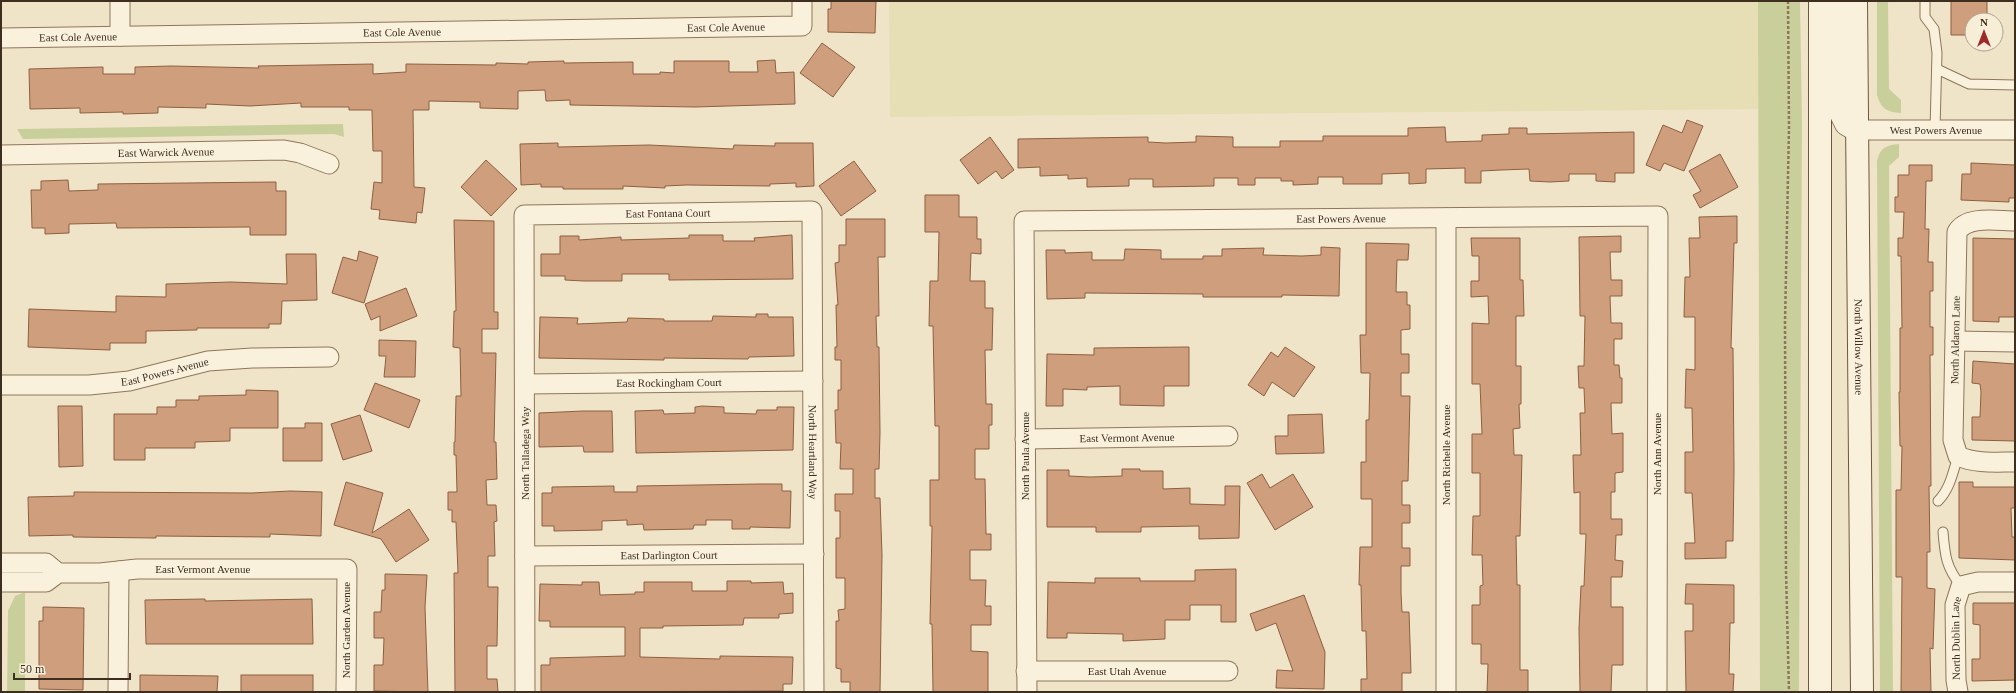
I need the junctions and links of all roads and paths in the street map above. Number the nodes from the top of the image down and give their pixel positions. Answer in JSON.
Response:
{"nodes":[{"id":1,"x":120,"y":1,"type":"edge"},
{"id":2,"x":802,"y":1,"type":"edge"},
{"id":3,"x":1788,"y":1,"type":"edge"},
{"id":4,"x":1820,"y":1,"type":"edge"},
{"id":5,"x":1839,"y":1,"type":"edge"},
{"id":6,"x":1856,"y":1,"type":"edge"},
{"id":7,"x":1926,"y":1,"type":"edge"},
{"id":8,"x":120,"y":36,"type":"junction"},
{"id":9,"x":1,"y":38,"type":"edge"},
{"id":10,"x":1936,"y":69,"type":"junction"},
{"id":11,"x":2015,"y":85,"type":"edge"},
{"id":12,"x":1856,"y":130,"type":"junction"},
{"id":13,"x":1935,"y":130,"type":"junction"},
{"id":14,"x":2015,"y":130,"type":"edge"},
{"id":15,"x":1,"y":155,"type":"edge"},
{"id":16,"x":329,"y":164,"type":"dead end"},
{"id":17,"x":812,"y":211,"type":"joint"},
{"id":18,"x":524,"y":214,"type":"joint"},
{"id":19,"x":1658,"y":216,"type":"joint"},
{"id":20,"x":1446,"y":218,"type":"junction"},
{"id":21,"x":1024,"y":221,"type":"joint"},
{"id":22,"x":2015,"y":221,"type":"edge"},
{"id":23,"x":1955,"y":341,"type":"junction"},
{"id":24,"x":2015,"y":342,"type":"edge"},
{"id":25,"x":329,"y":357,"type":"dead end"},
{"id":26,"x":813,"y":380,"type":"junction"},
{"id":27,"x":525,"y":384,"type":"junction"},
{"id":28,"x":1,"y":385,"type":"edge"},
{"id":29,"x":1228,"y":436,"type":"dead end"},
{"id":30,"x":1025,"y":439,"type":"junction"},
{"id":31,"x":1958,"y":456,"type":"junction"},
{"id":32,"x":2015,"y":462,"type":"edge"},
{"id":33,"x":1938,"y":501,"type":"dead end"},
{"id":34,"x":1943,"y":532,"type":"dead end"},
{"id":35,"x":814,"y":554,"type":"junction"},
{"id":36,"x":525,"y":556,"type":"junction"},
{"id":37,"x":1,"y":563,"type":"edge"},
{"id":38,"x":347,"y":569,"type":"joint"},
{"id":39,"x":119,"y":571,"type":"junction"},
{"id":40,"x":58,"y":573,"type":"junction"},
{"id":41,"x":1,"y":582,"type":"edge"},
{"id":42,"x":2015,"y":582,"type":"edge"},
{"id":43,"x":1961,"y":586,"type":"junction"},
{"id":44,"x":1228,"y":671,"type":"dead end"},
{"id":45,"x":1026,"y":672,"type":"junction"},
{"id":46,"x":118,"y":692,"type":"edge"},
{"id":47,"x":346,"y":692,"type":"edge"},
{"id":48,"x":525,"y":692,"type":"edge"},
{"id":49,"x":814,"y":692,"type":"edge"},
{"id":50,"x":1027,"y":692,"type":"edge"},
{"id":51,"x":1446,"y":692,"type":"edge"},
{"id":52,"x":1657,"y":692,"type":"edge"},
{"id":53,"x":1789,"y":692,"type":"edge"},
{"id":54,"x":1820,"y":692,"type":"edge"},
{"id":55,"x":1862,"y":692,"type":"edge"},
{"id":56,"x":1958,"y":692,"type":"edge"}],
"edges":[{"from":1,"to":8,"type":"street"},
{"from":2,"to":8,"type":"street","name":"East Cole Avenue"},
{"from":3,"to":53,"type":"path"},
{"from":4,"to":54,"type":"main road"},
{"from":5,"to":12,"type":"main road"},
{"from":6,"to":12,"type":"main road","name":"North Willow Avenue"},
{"from":7,"to":10,"type":"lane"},
{"from":8,"to":9,"type":"street","name":"East Cole Avenue"},
{"from":10,"to":11,"type":"lane"},
{"from":10,"to":13,"type":"lane"},
{"from":12,"to":13,"type":"street","name":"West Powers Avenue"},
{"from":12,"to":55,"type":"main road","name":"North Willow Avenue"},
{"from":13,"to":14,"type":"street","name":"West Powers Avenue"},
{"from":15,"to":16,"type":"street","name":"East Warwick Avenue"},
{"from":17,"to":18,"type":"street","name":"East Fontana Court"},
{"from":17,"to":26,"type":"street","name":"North Heartland Way"},
{"from":18,"to":27,"type":"street","name":"North Talladega Way"},
{"from":19,"to":20,"type":"street","name":"East Powers Avenue"},
{"from":19,"to":52,"type":"street","name":"North Ann Avenue"},
{"from":20,"to":21,"type":"street","name":"East Powers Avenue"},
{"from":20,"to":51,"type":"street","name":"North Richelle Avenue"},
{"from":21,"to":30,"type":"street","name":"North Paula Avenue"},
{"from":22,"to":23,"type":"street","name":"North Aldaron Lane"},
{"from":23,"to":24,"type":"street"},
{"from":23,"to":31,"type":"street","name":"North Aldaron Lane"},
{"from":25,"to":28,"type":"street","name":"East Powers Avenue"},
{"from":26,"to":27,"type":"street","name":"East Rockingham Court"},
{"from":26,"to":35,"type":"street","name":"North Heartland Way"},
{"from":27,"to":36,"type":"street","name":"North Talladega Way"},
{"from":29,"to":30,"type":"street","name":"East Vermont Avenue"},
{"from":30,"to":45,"type":"street","name":"North Paula Avenue"},
{"from":31,"to":32,"type":"street"},
{"from":31,"to":33,"type":"lane"},
{"from":34,"to":43,"type":"lane"},
{"from":35,"to":36,"type":"street","name":"East Darlington Court"},
{"from":35,"to":49,"type":"street","name":"North Heartland Way"},
{"from":36,"to":48,"type":"street","name":"North Talladega Way"},
{"from":37,"to":40,"type":"street"},
{"from":38,"to":39,"type":"street","name":"East Vermont Avenue"},
{"from":38,"to":47,"type":"street","name":"North Garden Avenue"},
{"from":39,"to":40,"type":"street","name":"East Vermont Avenue"},
{"from":39,"to":46,"type":"street"},
{"from":40,"to":41,"type":"street","name":"East Vermont Avenue"},
{"from":42,"to":43,"type":"street"},
{"from":43,"to":56,"type":"street","name":"North Dublin Lane"},
{"from":44,"to":45,"type":"street","name":"East Utah Avenue"},
{"from":45,"to":50,"type":"street","name":"North Paula Avenue"}]}
